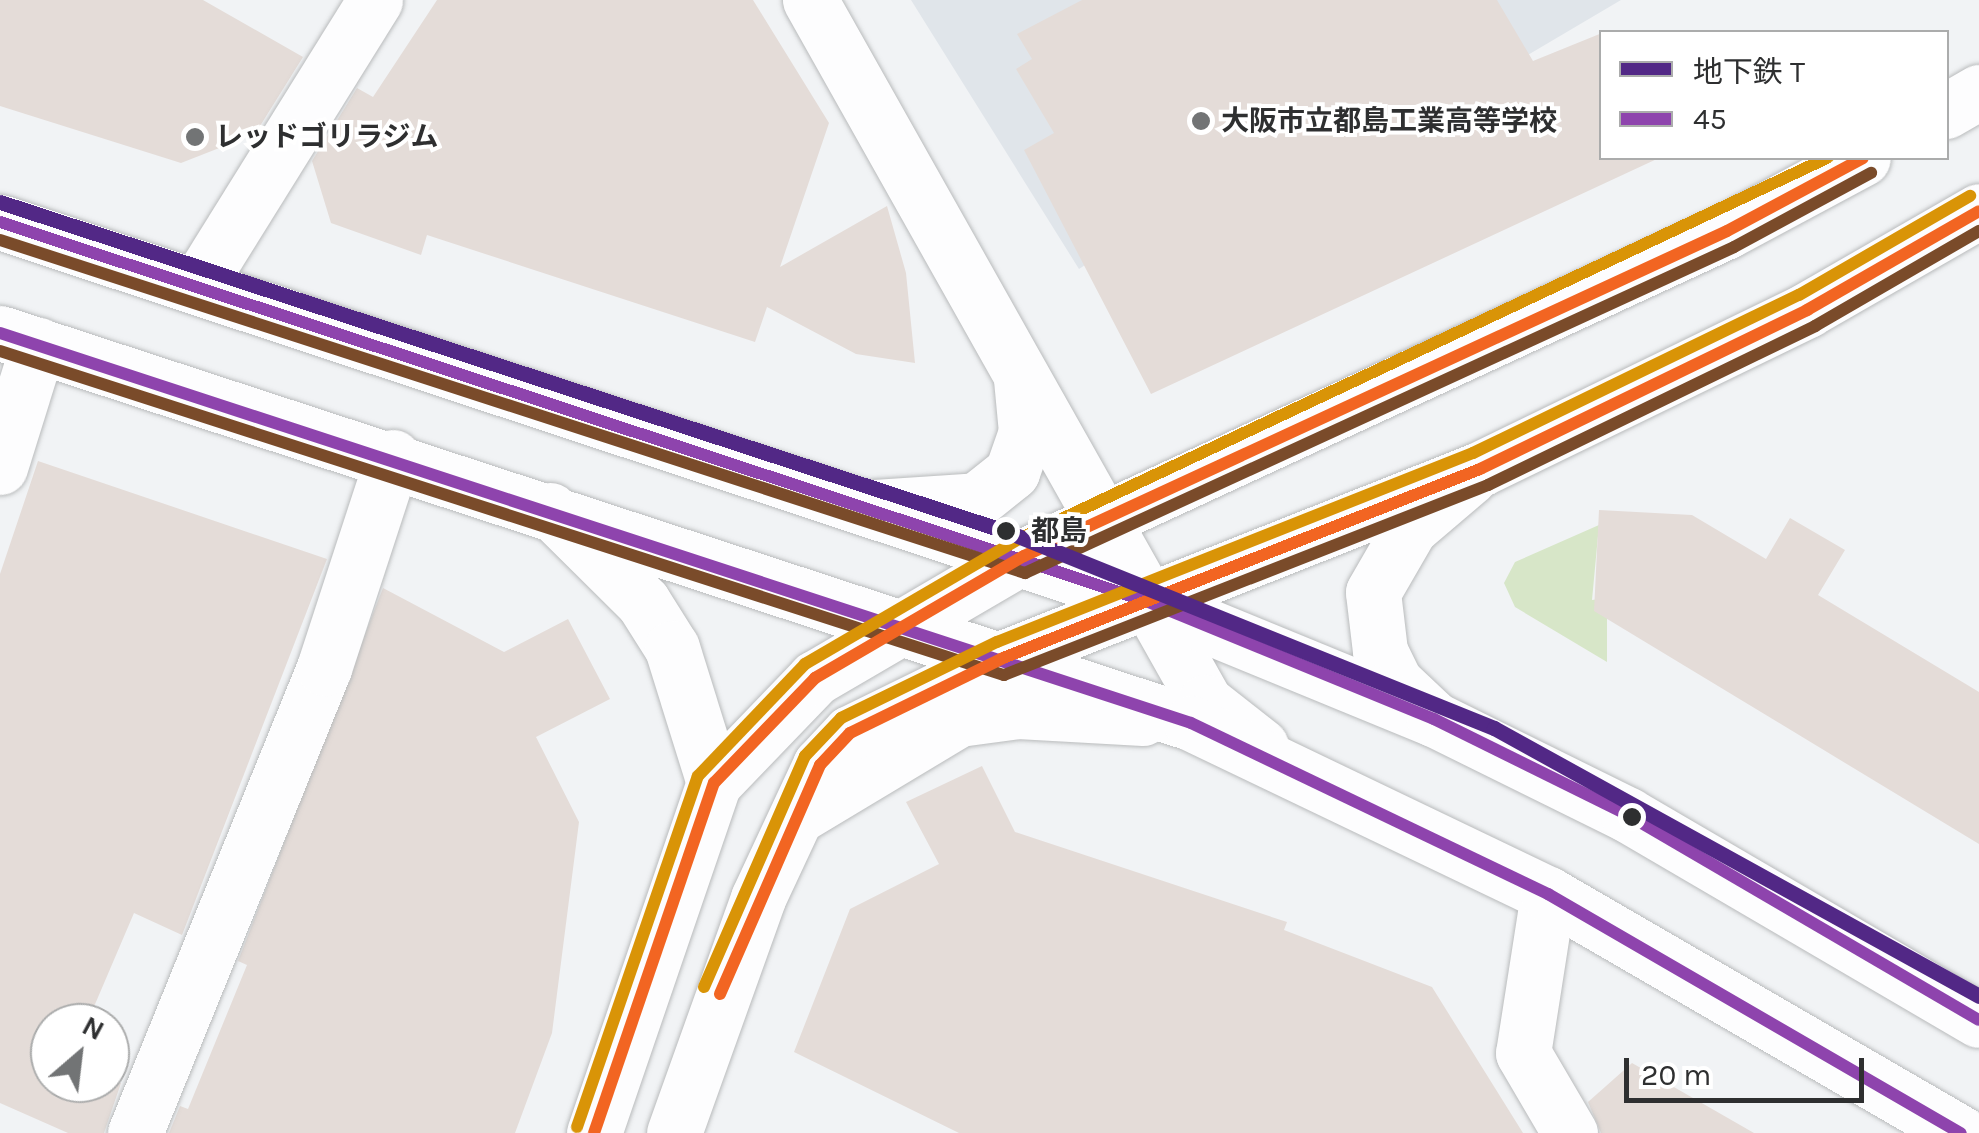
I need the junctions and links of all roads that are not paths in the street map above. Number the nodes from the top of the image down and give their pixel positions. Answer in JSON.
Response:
{"nodes":[{"id":1,"x":375,"y":0,"type":"edge"},
{"id":2,"x":810,"y":0,"type":"edge"},
{"id":3,"x":1979,"y":92,"type":"edge"},
{"id":4,"x":1949,"y":109,"type":"edge"},
{"id":5,"x":1858,"y":160,"type":"edge"},
{"id":6,"x":1979,"y":211,"type":"edge"},
{"id":7,"x":0,"y":222,"type":"edge"},
{"id":8,"x":200,"y":283,"type":"junction"},
{"id":9,"x":19,"y":339,"type":"edge"},
{"id":10,"x":1020,"y":371,"type":"junction"},
{"id":11,"x":394,"y":457,"type":"junction"},
{"id":12,"x":0,"y":467,"type":"edge"},
{"id":13,"x":1480,"y":469,"type":"junction"},
{"id":14,"x":542,"y":503,"type":"junction"},
{"id":15,"x":872,"y":506,"type":"junction"},
{"id":16,"x":1100,"y":519,"type":"junction"},
{"id":17,"x":1024,"y":556,"type":"junction"},
{"id":18,"x":1146,"y":601,"type":"junction"},
{"id":19,"x":900,"y":622,"type":"junction"},
{"id":20,"x":1003,"y":658,"type":"junction"},
{"id":21,"x":1434,"y":719,"type":"junction"},
{"id":22,"x":1190,"y":722,"type":"junction"},
{"id":23,"x":1285,"y":765,"type":"junction"},
{"id":24,"x":714,"y":783,"type":"junction"},
{"id":25,"x":800,"y":814,"type":"junction"},
{"id":26,"x":1548,"y":894,"type":"junction"},
{"id":27,"x":1979,"y":1020,"type":"edge"},
{"id":28,"x":135,"y":1133,"type":"edge"},
{"id":29,"x":594,"y":1133,"type":"edge"},
{"id":30,"x":674,"y":1133,"type":"edge"},
{"id":31,"x":1570,"y":1133,"type":"edge"},
{"id":32,"x":1961,"y":1133,"type":"edge"}],
"edges":[{"from":1,"to":8,"type":"main road"},
{"from":2,"to":10,"type":"main road"},
{"from":3,"to":4,"type":"main road"},
{"from":5,"to":16,"type":"main road"},
{"from":6,"to":13,"type":"main road"},
{"from":7,"to":8,"type":"main road"},
{"from":8,"to":15,"type":"main road"},
{"from":9,"to":11,"type":"main road"},
{"from":9,"to":12,"type":"main road"},
{"from":10,"to":15,"type":"main road"},
{"from":10,"to":16,"type":"main road"},
{"from":11,"to":14,"type":"main road"},
{"from":11,"to":28,"type":"main road"},
{"from":13,"to":18,"type":"main road"},
{"from":13,"to":21,"type":"main road"},
{"from":14,"to":19,"type":"main road"},
{"from":14,"to":24,"type":"main road"},
{"from":15,"to":17,"type":"main road"},
{"from":16,"to":17,"type":"main road"},
{"from":16,"to":18,"type":"main road"},
{"from":17,"to":18,"type":"main road"},
{"from":17,"to":19,"type":"main road"},
{"from":18,"to":20,"type":"main road"},
{"from":18,"to":21,"type":"main road"},
{"from":18,"to":23,"type":"main road"},
{"from":19,"to":20,"type":"main road"},
{"from":19,"to":24,"type":"main road"},
{"from":20,"to":22,"type":"main road"},
{"from":20,"to":25,"type":"main road"},
{"from":21,"to":27,"type":"main road"},
{"from":22,"to":23,"type":"main road"},
{"from":22,"to":25,"type":"main road"},
{"from":23,"to":26,"type":"main road"},
{"from":24,"to":29,"type":"main road"},
{"from":25,"to":30,"type":"main road"},
{"from":26,"to":31,"type":"main road"},
{"from":26,"to":32,"type":"main road"}]}
